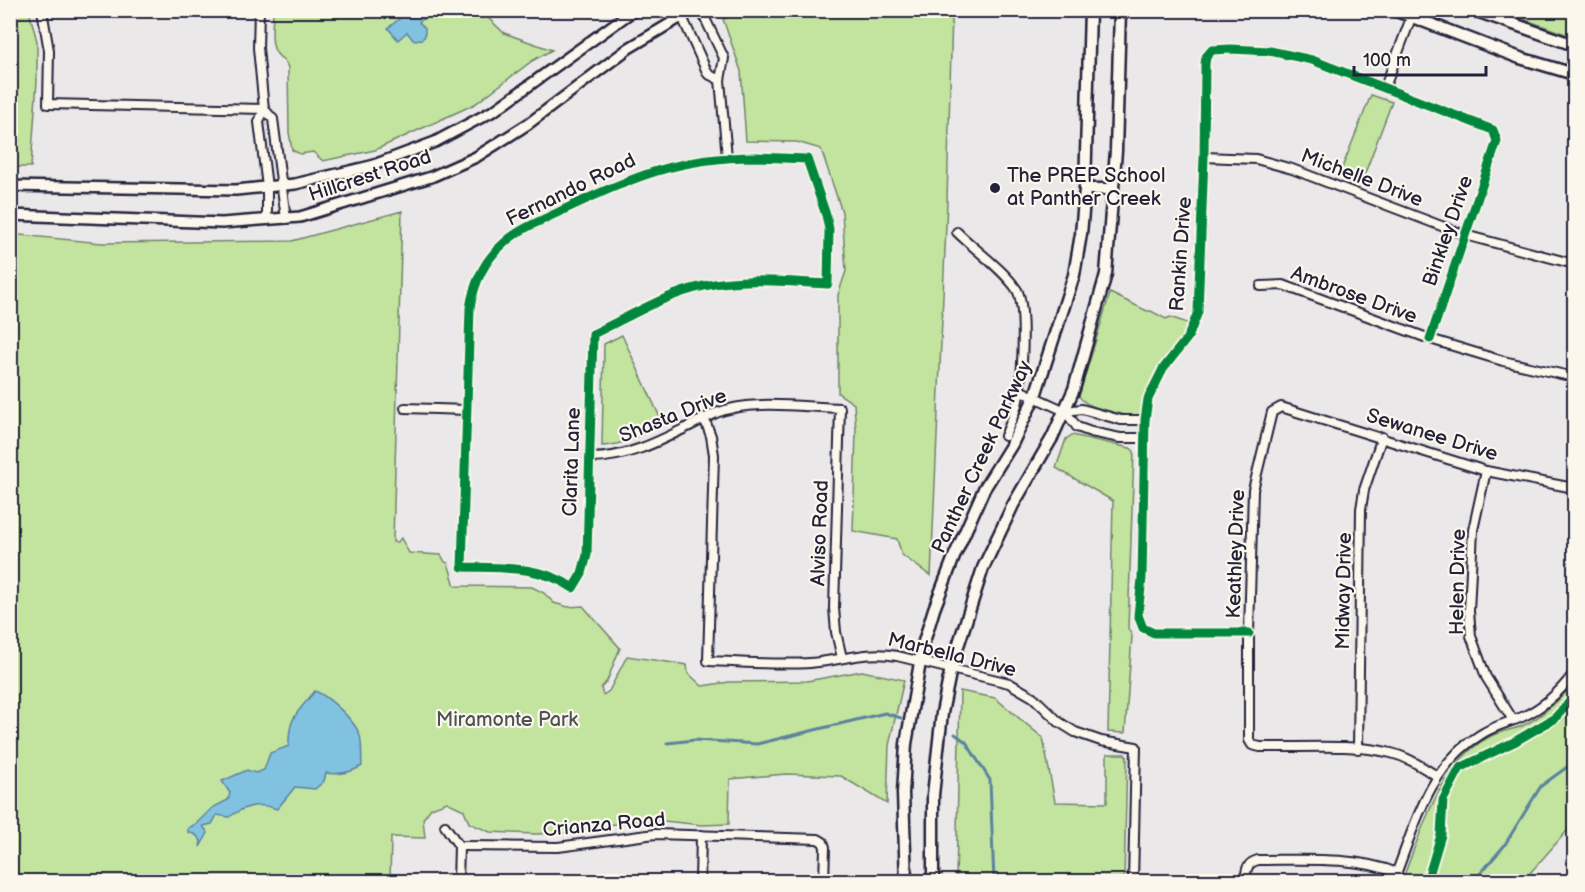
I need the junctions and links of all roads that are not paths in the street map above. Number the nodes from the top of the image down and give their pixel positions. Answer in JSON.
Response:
{"nodes":[{"id":1,"x":42,"y":10,"type":"edge"},
{"id":2,"x":259,"y":10,"type":"edge"},
{"id":3,"x":634,"y":10,"type":"edge"},
{"id":4,"x":693,"y":10,"type":"edge"},
{"id":5,"x":701,"y":10,"type":"edge"},
{"id":6,"x":1090,"y":10,"type":"edge"},
{"id":7,"x":1120,"y":10,"type":"edge"},
{"id":8,"x":1395,"y":10,"type":"edge"},
{"id":9,"x":1473,"y":10,"type":"edge"},
{"id":10,"x":680,"y":13,"type":"edge"},
{"id":11,"x":1413,"y":14,"type":"edge"},
{"id":12,"x":1575,"y":45,"type":"edge"},
{"id":13,"x":1575,"y":74,"type":"edge"},
{"id":14,"x":720,"y":80,"type":"junction"},
{"id":15,"x":1384,"y":87,"type":"junction"},
{"id":16,"x":264,"y":110,"type":"junction"},
{"id":17,"x":727,"y":157,"type":"junction"},
{"id":18,"x":1204,"y":157,"type":"junction"},
{"id":19,"x":10,"y":186,"type":"edge"},
{"id":20,"x":282,"y":186,"type":"junction"},
{"id":21,"x":267,"y":187,"type":"junction"},
{"id":22,"x":1085,"y":189,"type":"junction"},
{"id":23,"x":1113,"y":189,"type":"junction"},
{"id":24,"x":10,"y":215,"type":"edge"},
{"id":25,"x":286,"y":219,"type":"junction"},
{"id":26,"x":267,"y":220,"type":"junction"},
{"id":27,"x":957,"y":232,"type":"dead end"},
{"id":28,"x":1466,"y":235,"type":"junction"},
{"id":29,"x":1575,"y":264,"type":"edge"},
{"id":30,"x":1261,"y":286,"type":"dead end"},
{"id":31,"x":593,"y":334,"type":"joint"},
{"id":32,"x":1430,"y":339,"type":"junction"},
{"id":33,"x":1575,"y":377,"type":"edge"},
{"id":34,"x":1019,"y":390,"type":"junction"},
{"id":35,"x":1035,"y":396,"type":"junction"},
{"id":36,"x":1281,"y":407,"type":"joint"},
{"id":37,"x":405,"y":408,"type":"dead end"},
{"id":38,"x":840,"y":408,"type":"joint"},
{"id":39,"x":467,"y":410,"type":"junction"},
{"id":40,"x":1065,"y":411,"type":"junction"},
{"id":41,"x":704,"y":418,"type":"junction"},
{"id":42,"x":1145,"y":420,"type":"junction"},
{"id":43,"x":1005,"y":436,"type":"dead end"},
{"id":44,"x":1382,"y":437,"type":"junction"},
{"id":45,"x":1145,"y":438,"type":"junction"},
{"id":46,"x":590,"y":458,"type":"junction"},
{"id":47,"x":1486,"y":471,"type":"junction"},
{"id":48,"x":1575,"y":488,"type":"edge"},
{"id":49,"x":573,"y":588,"type":"joint"},
{"id":50,"x":1249,"y":633,"type":"junction"},
{"id":51,"x":842,"y":658,"type":"junction"},
{"id":52,"x":920,"y":661,"type":"junction"},
{"id":53,"x":951,"y":668,"type":"junction"},
{"id":54,"x":1575,"y":673,"type":"edge"},
{"id":55,"x":1513,"y":720,"type":"junction"},
{"id":56,"x":1358,"y":749,"type":"junction"},
{"id":57,"x":1437,"y":776,"type":"junction"},
{"id":58,"x":445,"y":826,"type":"dead end"},
{"id":59,"x":702,"y":835,"type":"junction"},
{"id":60,"x":459,"y":846,"type":"junction"},
{"id":61,"x":1396,"y":873,"type":"junction"},
{"id":62,"x":458,"y":882,"type":"edge"},
{"id":63,"x":700,"y":882,"type":"edge"},
{"id":64,"x":824,"y":882,"type":"edge"},
{"id":65,"x":906,"y":882,"type":"edge"},
{"id":66,"x":933,"y":882,"type":"edge"},
{"id":67,"x":1133,"y":882,"type":"edge"},
{"id":68,"x":1245,"y":882,"type":"edge"},
{"id":69,"x":1393,"y":882,"type":"edge"}],
"edges":[{"from":1,"to":16,"type":"street"},
{"from":2,"to":16,"type":"street"},
{"from":3,"to":20,"type":"street","name":"Hillcrest Road"},
{"from":4,"to":10,"type":"street","name":"Hillcrest Road"},
{"from":5,"to":14,"type":"street"},
{"from":6,"to":22,"type":"main road","name":"Panther Creek Parkway"},
{"from":7,"to":23,"type":"main road"},
{"from":8,"to":11,"type":"main road"},
{"from":9,"to":12,"type":"main road"},
{"from":10,"to":14,"type":"street"},
{"from":10,"to":25,"type":"street","name":"Hillcrest Road"},
{"from":11,"to":13,"type":"main road"},
{"from":11,"to":15,"type":"street"},
{"from":14,"to":17,"type":"street"},
{"from":15,"to":18,"type":"street","name":"Rankin Drive"},
{"from":15,"to":28,"type":"street","name":"Binkley Drive"},
{"from":16,"to":20,"type":"street"},
{"from":16,"to":21,"type":"street"},
{"from":17,"to":31,"type":"street","name":"Fernando Road"},
{"from":17,"to":39,"type":"street","name":"Fernando Road"},
{"from":18,"to":28,"type":"street","name":"Michelle Drive"},
{"from":18,"to":42,"type":"street","name":"Rankin Drive"},
{"from":19,"to":21,"type":"street","name":"Hillcrest Road"},
{"from":20,"to":21,"type":"street","name":"Hillcrest Road"},
{"from":20,"to":25,"type":"street"},
{"from":21,"to":26,"type":"street"},
{"from":22,"to":23,"type":"main road"},
{"from":22,"to":35,"type":"main road","name":"Panther Creek Parkway"},
{"from":23,"to":40,"type":"main road"},
{"from":24,"to":26,"type":"street","name":"Hillcrest Road"},
{"from":25,"to":26,"type":"street","name":"Hillcrest Road"},
{"from":27,"to":34,"type":"street"},
{"from":28,"to":29,"type":"street","name":"Michelle Drive"},
{"from":28,"to":32,"type":"street","name":"Binkley Drive"},
{"from":30,"to":32,"type":"street","name":"Ambrose Drive"},
{"from":31,"to":46,"type":"street","name":"Clarita Lane"},
{"from":32,"to":33,"type":"street","name":"Ambrose Drive"},
{"from":34,"to":35,"type":"street"},
{"from":34,"to":43,"type":"street"},
{"from":35,"to":40,"type":"street"},
{"from":35,"to":52,"type":"main road","name":"Panther Creek Parkway"},
{"from":36,"to":44,"type":"street","name":"Sewanee Drive"},
{"from":36,"to":50,"type":"street","name":"Keathley Drive"},
{"from":37,"to":39,"type":"street"},
{"from":38,"to":41,"type":"street","name":"Shasta Drive"},
{"from":38,"to":51,"type":"street","name":"Alviso Road"},
{"from":39,"to":49,"type":"street","name":"Fernando Road"},
{"from":40,"to":42,"type":"street"},
{"from":40,"to":45,"type":"street"},
{"from":40,"to":53,"type":"main road"},
{"from":41,"to":46,"type":"street","name":"Shasta Drive"},
{"from":41,"to":51,"type":"street","name":"Marbella Drive"},
{"from":42,"to":45,"type":"street","name":"Rankin Drive"},
{"from":44,"to":47,"type":"street","name":"Sewanee Drive"},
{"from":44,"to":56,"type":"street","name":"Midway Drive"},
{"from":45,"to":50,"type":"street","name":"Rankin Drive"},
{"from":46,"to":49,"type":"street","name":"Clarita Lane"},
{"from":47,"to":48,"type":"street","name":"Sewanee Drive"},
{"from":47,"to":55,"type":"street","name":"Helen Drive"},
{"from":50,"to":56,"type":"street","name":"Keathley Drive"},
{"from":51,"to":52,"type":"street","name":"Marbella Drive"},
{"from":52,"to":53,"type":"street","name":"Marbella Drive"},
{"from":52,"to":65,"type":"main road","name":"Panther Creek Parkway"},
{"from":53,"to":66,"type":"main road"},
{"from":53,"to":67,"type":"street","name":"Marbella Drive"},
{"from":54,"to":55,"type":"street"},
{"from":55,"to":57,"type":"street"},
{"from":56,"to":57,"type":"street"},
{"from":57,"to":61,"type":"street"},
{"from":58,"to":60,"type":"street"},
{"from":59,"to":60,"type":"street","name":"Crianza Road"},
{"from":59,"to":63,"type":"street"},
{"from":59,"to":64,"type":"street","name":"Crianza Road"},
{"from":60,"to":62,"type":"street"},
{"from":61,"to":68,"type":"street"},
{"from":61,"to":69,"type":"street"}]}
